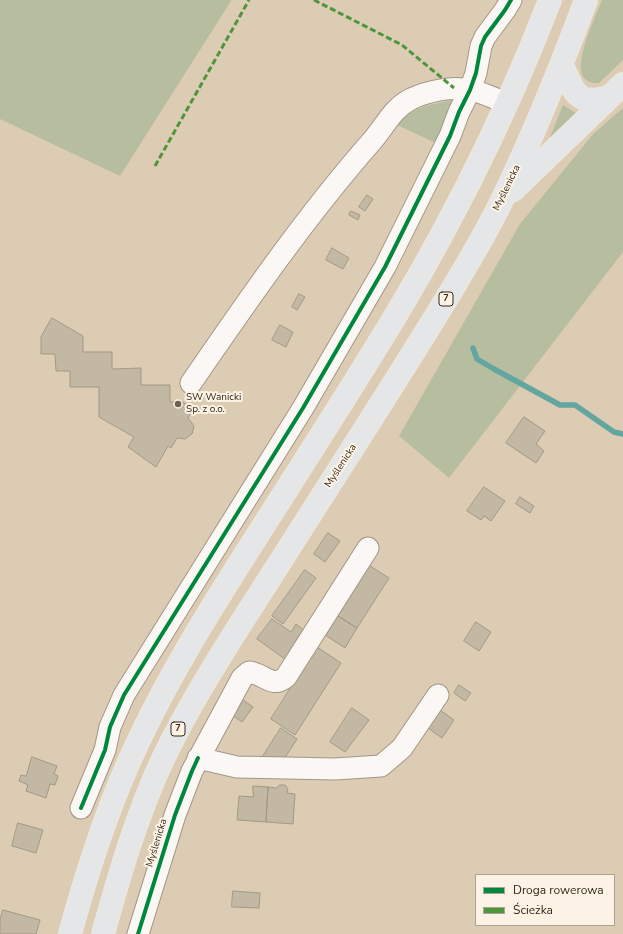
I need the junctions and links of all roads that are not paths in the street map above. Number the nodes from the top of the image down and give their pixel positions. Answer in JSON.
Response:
{"nodes":[{"id":1,"x":511,"y":0,"type":"edge"},
{"id":2,"x":550,"y":0,"type":"edge"},
{"id":3,"x":586,"y":0,"type":"edge"},
{"id":4,"x":562,"y":66,"type":"junction"},
{"id":5,"x":470,"y":90,"type":"junction"},
{"id":6,"x":616,"y":91,"type":"edge"},
{"id":7,"x":507,"y":103,"type":"junction"},
{"id":8,"x":503,"y":199,"type":"junction"},
{"id":9,"x":191,"y":383,"type":"dead end"},
{"id":10,"x":368,"y":548,"type":"dead end"},
{"id":11,"x":438,"y":695,"type":"dead end"},
{"id":12,"x":198,"y":758,"type":"junction"},
{"id":13,"x":81,"y":808,"type":"dead end"},
{"id":14,"x":70,"y":934,"type":"edge"},
{"id":15,"x":103,"y":934,"type":"edge"},
{"id":16,"x":138,"y":934,"type":"edge"}],
"edges":[{"from":1,"to":5,"type":"street"},
{"from":2,"to":7,"type":"highway"},
{"from":3,"to":4,"type":"highway","name":"Myślenicka","number":"7"},
{"from":4,"to":6,"type":"highway"},
{"from":4,"to":8,"type":"highway","name":"Myślenicka","number":"7"},
{"from":5,"to":7,"type":"street"},
{"from":5,"to":9,"type":"street"},
{"from":5,"to":13,"type":"street"},
{"from":6,"to":8,"type":"highway"},
{"from":7,"to":14,"type":"highway"},
{"from":8,"to":15,"type":"highway","name":"Myślenicka","number":"7"},
{"from":10,"to":12,"type":"street","name":"Myślenicka"},
{"from":11,"to":12,"type":"street"},
{"from":12,"to":16,"type":"street","name":"Myślenicka"}]}
